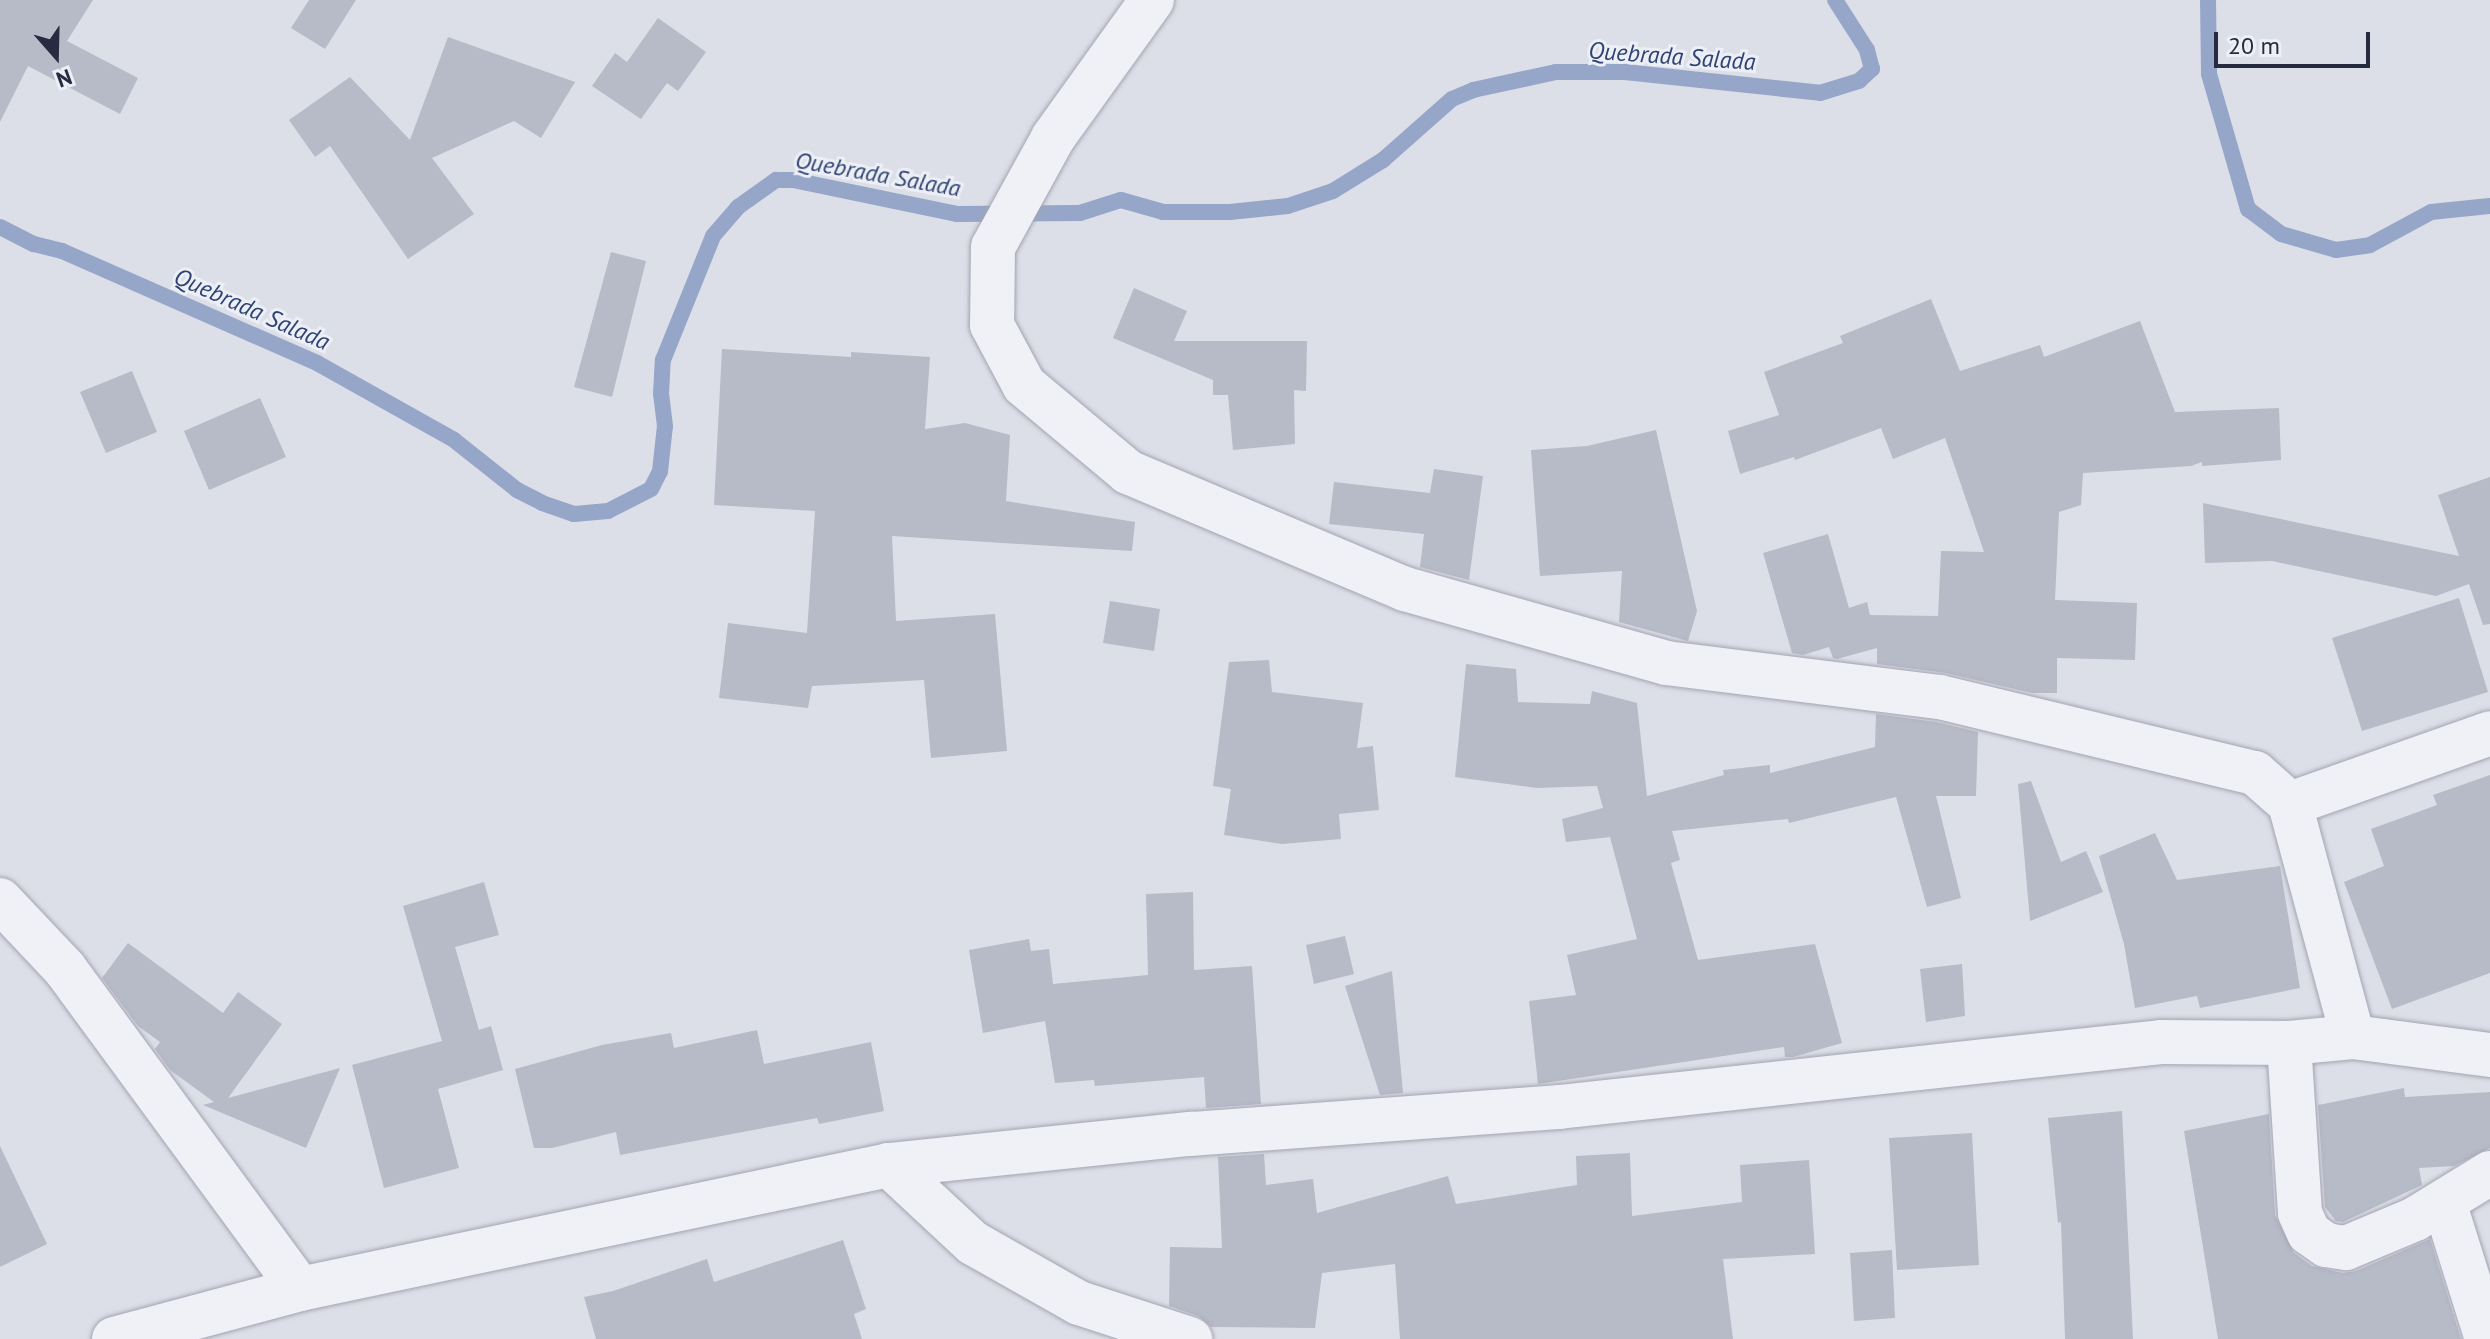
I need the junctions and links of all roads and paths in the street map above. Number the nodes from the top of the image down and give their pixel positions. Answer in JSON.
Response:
{"nodes":[{"id":1,"x":1152,"y":0,"type":"edge"},
{"id":2,"x":2490,"y":733,"type":"edge"},
{"id":3,"x":2290,"y":804,"type":"junction"},
{"id":4,"x":0,"y":900,"type":"edge"},
{"id":5,"x":2353,"y":1037,"type":"junction"},
{"id":6,"x":2289,"y":1043,"type":"junction"},
{"id":7,"x":2490,"y":1055,"type":"edge"},
{"id":8,"x":889,"y":1165,"type":"junction"},
{"id":9,"x":2490,"y":1173,"type":"edge"},
{"id":10,"x":2444,"y":1202,"type":"junction"},
{"id":11,"x":300,"y":1289,"type":"junction"},
{"id":12,"x":114,"y":1339,"type":"edge"},
{"id":13,"x":1190,"y":1339,"type":"edge"},
{"id":14,"x":2487,"y":1339,"type":"edge"}],
"edges":[{"from":1,"to":3,"type":"street"},
{"from":2,"to":3,"type":"street"},
{"from":3,"to":5,"type":"street"},
{"from":4,"to":11,"type":"street"},
{"from":5,"to":6,"type":"street"},
{"from":5,"to":7,"type":"street"},
{"from":6,"to":8,"type":"street"},
{"from":6,"to":10,"type":"street"},
{"from":8,"to":11,"type":"street"},
{"from":8,"to":13,"type":"street"},
{"from":9,"to":10,"type":"street"},
{"from":10,"to":14,"type":"street"},
{"from":11,"to":12,"type":"street"}]}
